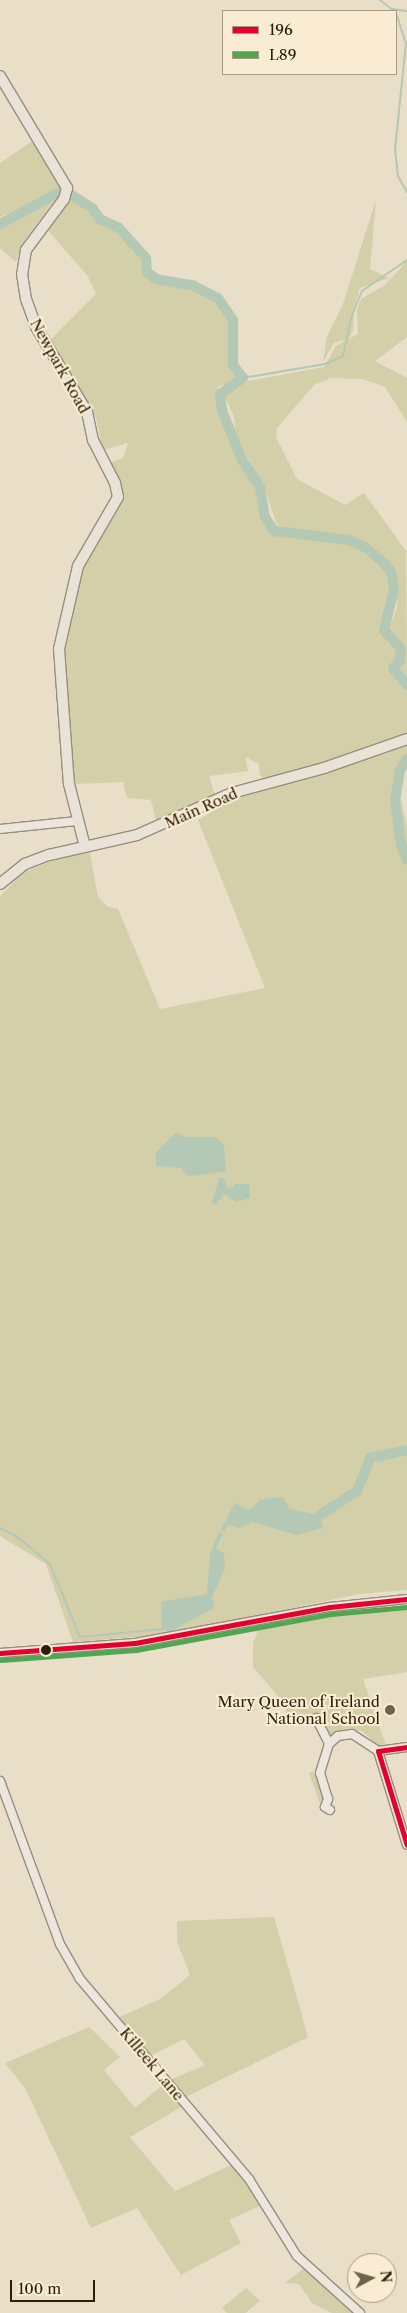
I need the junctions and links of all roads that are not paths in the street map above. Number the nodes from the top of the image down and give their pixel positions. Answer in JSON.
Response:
{"nodes":[{"id":1,"x":0,"y":76,"type":"edge"},
{"id":2,"x":407,"y":739,"type":"edge"},
{"id":3,"x":77,"y":821,"type":"junction"},
{"id":4,"x":0,"y":829,"type":"edge"},
{"id":5,"x":86,"y":847,"type":"junction"},
{"id":6,"x":0,"y":884,"type":"edge"},
{"id":7,"x":407,"y":1599,"type":"edge"},
{"id":8,"x":0,"y":1653,"type":"edge"},
{"id":9,"x":319,"y":1721,"type":"dead end"},
{"id":10,"x":329,"y":1744,"type":"junction"},
{"id":11,"x":407,"y":1747,"type":"edge"},
{"id":12,"x":378,"y":1751,"type":"junction"},
{"id":13,"x":0,"y":1781,"type":"edge"},
{"id":14,"x":330,"y":1810,"type":"dead end"},
{"id":15,"x":407,"y":1844,"type":"edge"},
{"id":16,"x":360,"y":2313,"type":"edge"}],
"edges":[{"from":1,"to":3,"type":"main road","name":"Newpark Road"},
{"from":2,"to":5,"type":"main road","name":"Main Road"},
{"from":3,"to":4,"type":"street"},
{"from":3,"to":5,"type":"main road","name":"Newpark Road"},
{"from":5,"to":6,"type":"main road","name":"Main Road"},
{"from":7,"to":8,"type":"street"},
{"from":9,"to":10,"type":"street"},
{"from":10,"to":12,"type":"street"},
{"from":10,"to":14,"type":"street"},
{"from":11,"to":12,"type":"street"},
{"from":12,"to":15,"type":"street"},
{"from":13,"to":16,"type":"street","name":"Killeek Lane"}]}
